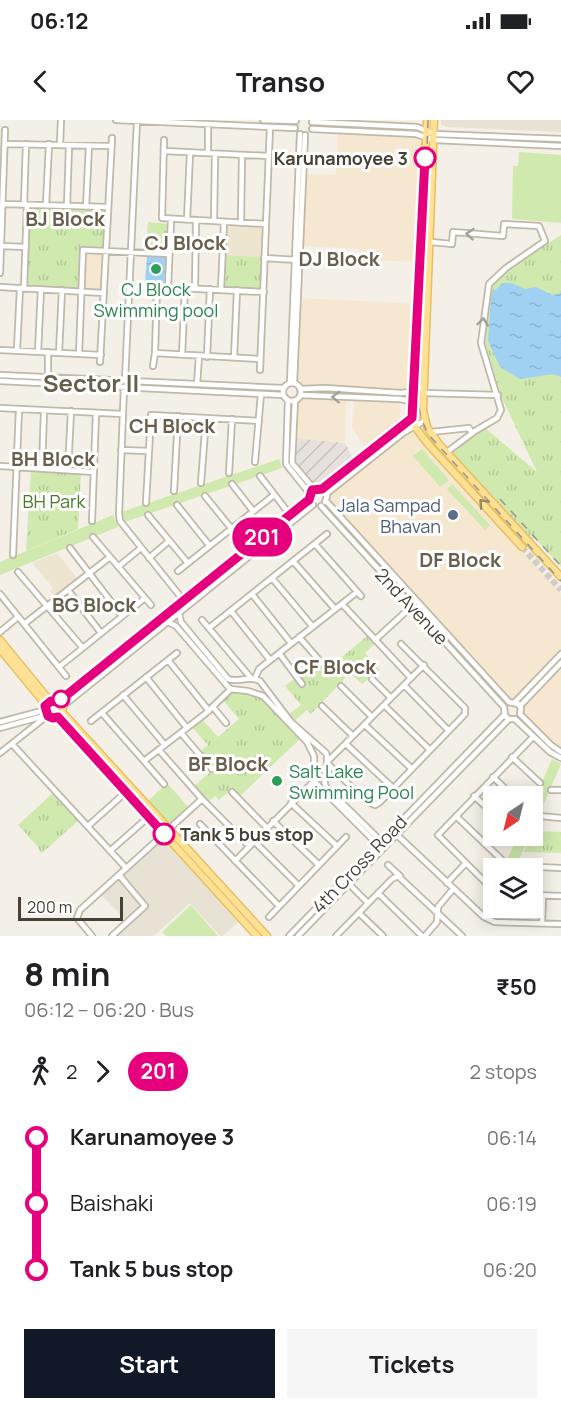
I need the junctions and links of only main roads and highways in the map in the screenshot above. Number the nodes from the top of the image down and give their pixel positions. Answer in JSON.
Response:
{"nodes":[{"id":1,"x":427,"y":120,"type":"edge"},
{"id":2,"x":434,"y":120,"type":"edge"},
{"id":3,"x":474,"y":481,"type":"junction"},
{"id":4,"x":468,"y":487,"type":"junction"},
{"id":5,"x":522,"y":546,"type":"tunnel mouth"},
{"id":6,"x":561,"y":577,"type":"edge"},
{"id":7,"x":0,"y":640,"type":"edge"},
{"id":8,"x":0,"y":649,"type":"edge"},
{"id":9,"x":53,"y":710,"type":"junction"},
{"id":10,"x":167,"y":831,"type":"junction"},
{"id":11,"x":181,"y":848,"type":"junction"},
{"id":12,"x":257,"y":936,"type":"edge"},
{"id":13,"x":267,"y":936,"type":"edge"}],
"edges":[{"from":1,"to":4,"type":"main road"},
{"from":2,"to":3,"type":"main road"},
{"from":3,"to":4,"type":"main road"},
{"from":3,"to":6,"type":"main road"},
{"from":5,"to":4,"type":"main road","one_way":true},
{"from":7,"to":9,"type":"main road"},
{"from":8,"to":9,"type":"main road"},
{"from":9,"to":10,"type":"main road"},
{"from":9,"to":10,"type":"main road"},
{"from":10,"to":11,"type":"main road"},
{"from":11,"to":12,"type":"main road"},
{"from":11,"to":13,"type":"main road"}]}
